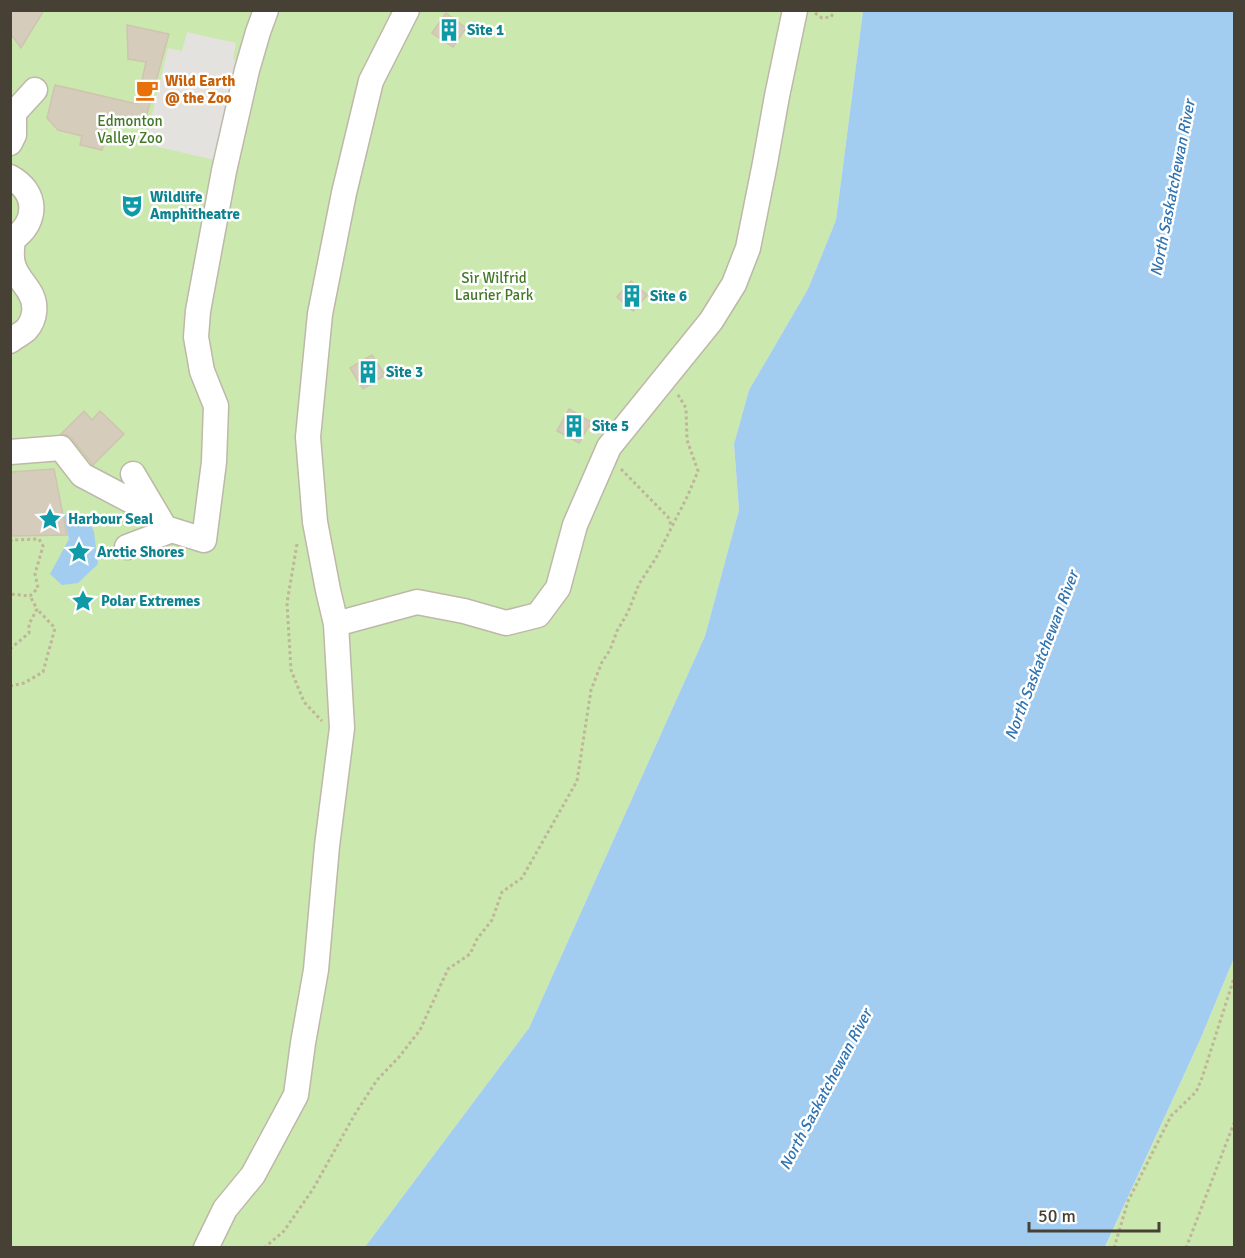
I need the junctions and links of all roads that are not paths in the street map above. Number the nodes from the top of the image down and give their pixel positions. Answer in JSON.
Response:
{"nodes":[{"id":1,"x":266,"y":10,"type":"edge"},
{"id":2,"x":407,"y":10,"type":"edge"},
{"id":3,"x":795,"y":10,"type":"edge"},
{"id":4,"x":10,"y":95,"type":"edge"},
{"id":5,"x":10,"y":144,"type":"edge"},
{"id":6,"x":10,"y":177,"type":"edge"},
{"id":7,"x":10,"y":182,"type":"edge"},
{"id":8,"x":12,"y":241,"type":"edge"},
{"id":9,"x":10,"y":341,"type":"edge"},
{"id":10,"x":10,"y":452,"type":"edge"},
{"id":11,"x":133,"y":474,"type":"dead end"},
{"id":12,"x":164,"y":522,"type":"junction"},
{"id":13,"x":127,"y":547,"type":"dead end"},
{"id":14,"x":336,"y":624,"type":"junction"},
{"id":15,"x":206,"y":1248,"type":"edge"}],
"edges":[{"from":1,"to":12,"type":"street"},
{"from":2,"to":14,"type":"street"},
{"from":3,"to":14,"type":"street"},
{"from":4,"to":5,"type":"street"},
{"from":6,"to":8,"type":"street"},
{"from":7,"to":8,"type":"street"},
{"from":8,"to":9,"type":"street"},
{"from":10,"to":12,"type":"street"},
{"from":11,"to":12,"type":"street"},
{"from":12,"to":13,"type":"street"},
{"from":14,"to":15,"type":"street"}]}
